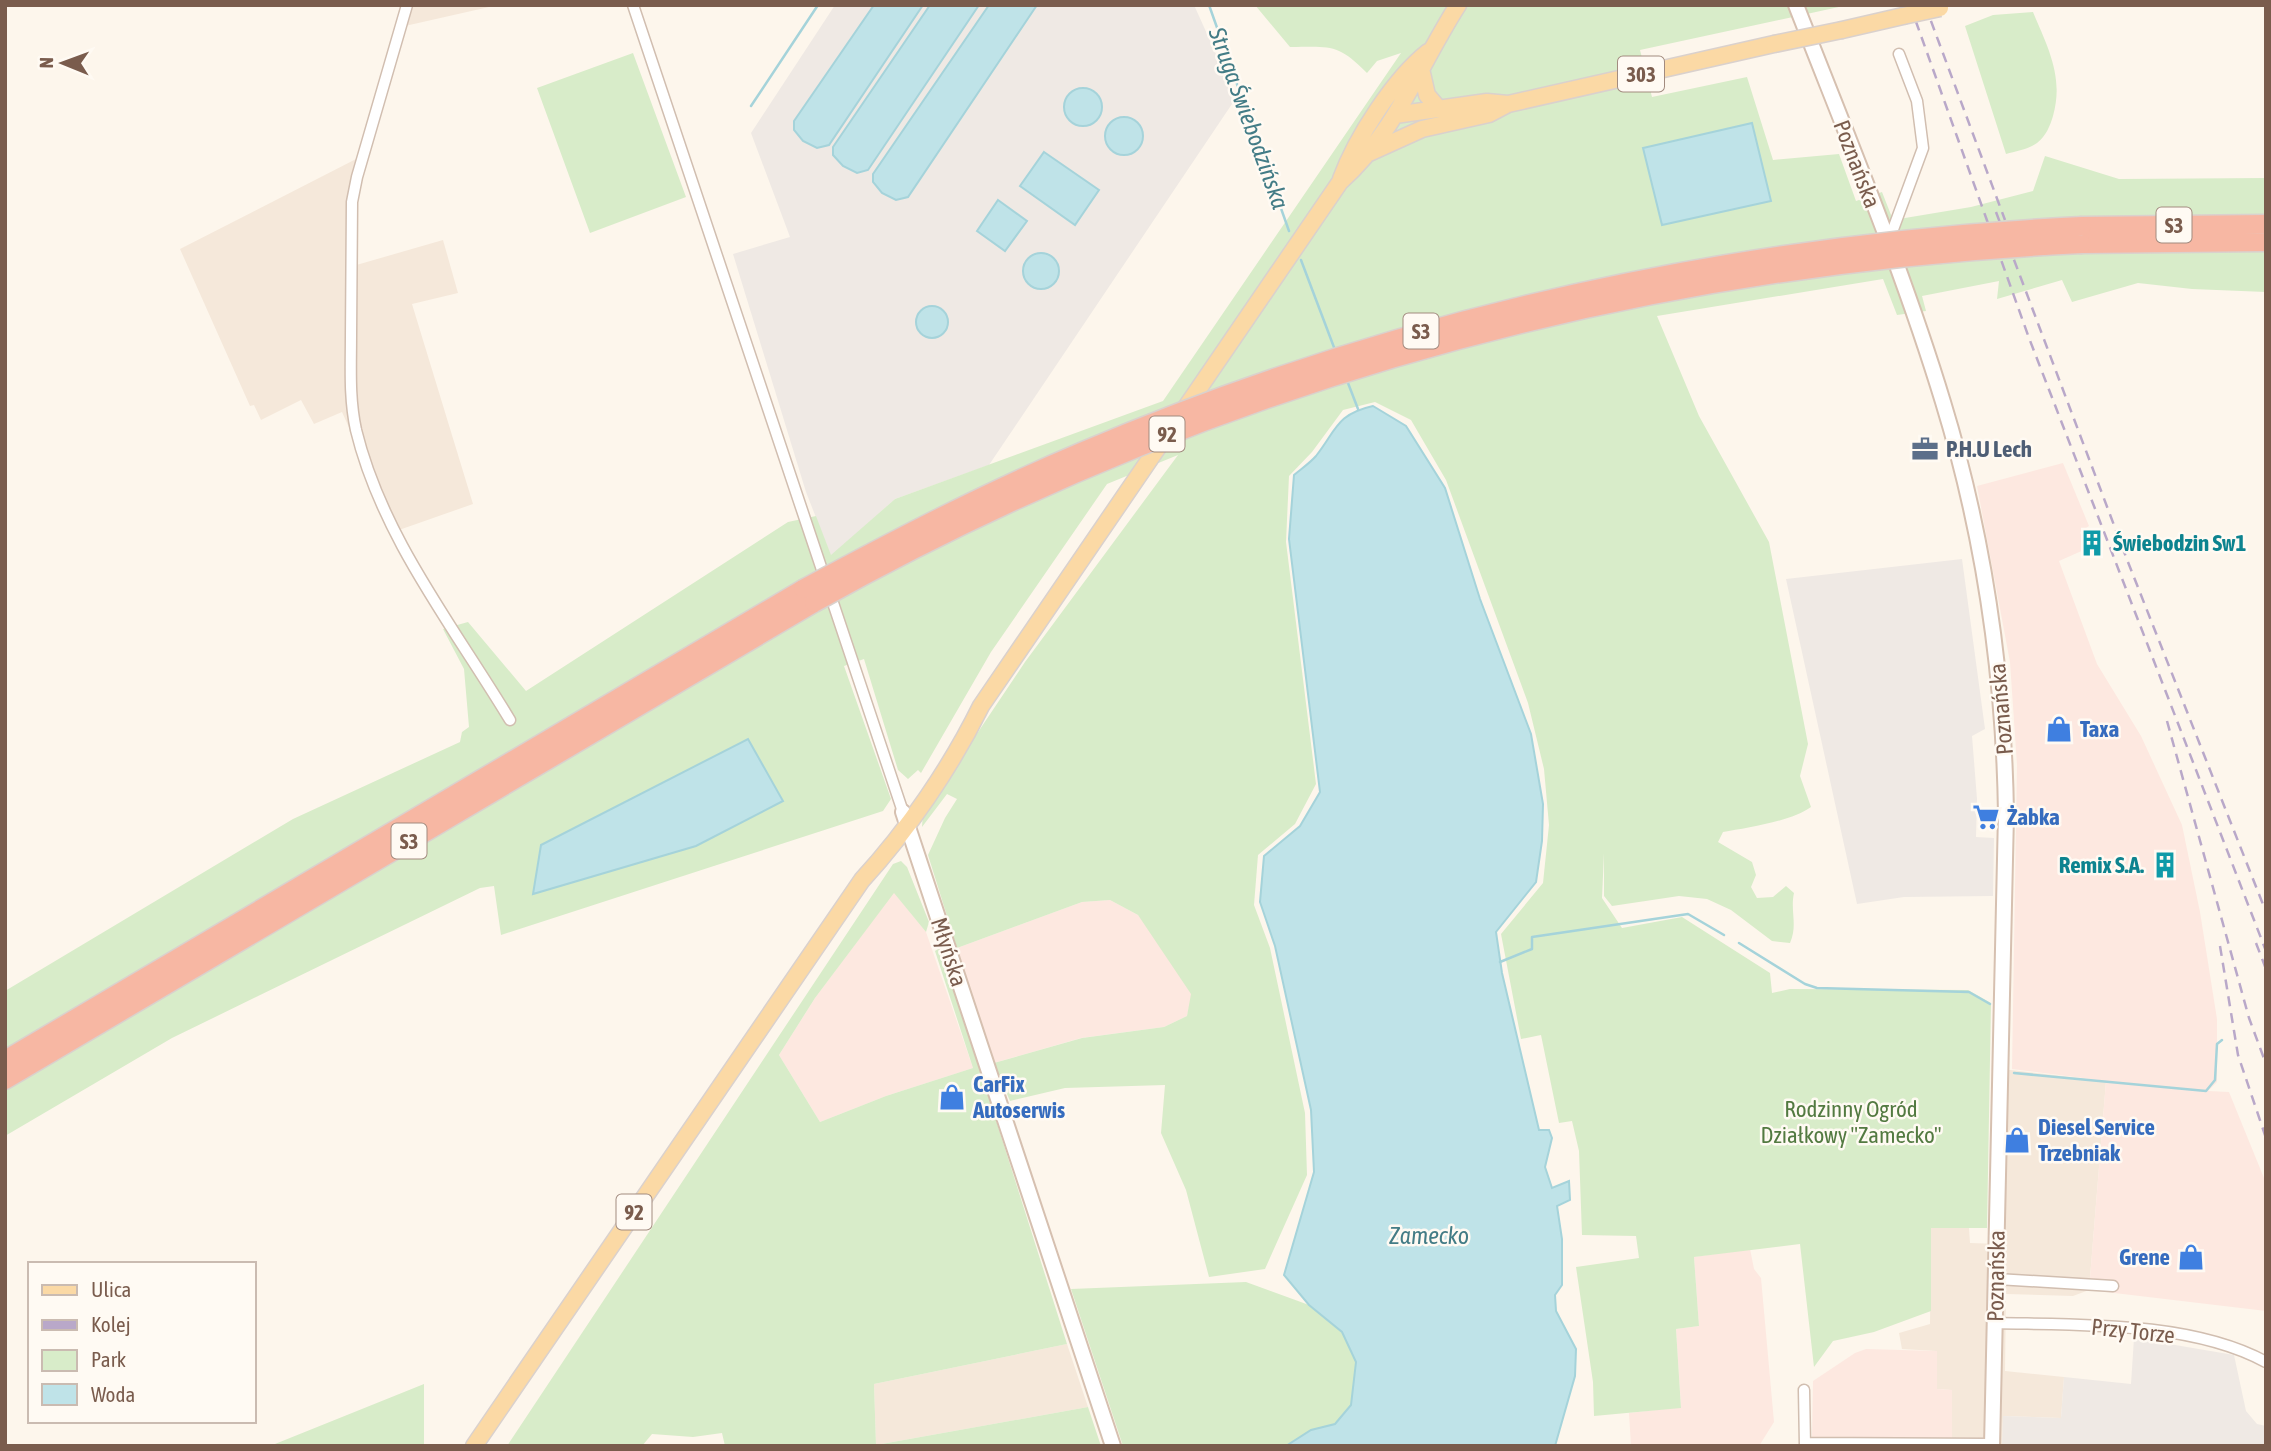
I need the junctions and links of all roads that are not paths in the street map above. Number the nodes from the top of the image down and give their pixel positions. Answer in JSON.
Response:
{"nodes":[{"id":1,"x":407,"y":5,"type":"edge"},
{"id":2,"x":633,"y":5,"type":"edge"},
{"id":3,"x":1458,"y":5,"type":"edge"},
{"id":4,"x":1796,"y":5,"type":"edge"},
{"id":5,"x":1947,"y":7,"type":"edge"},
{"id":6,"x":1429,"y":51,"type":"junction"},
{"id":7,"x":1899,"y":54,"type":"dead end"},
{"id":8,"x":1422,"y":74,"type":"junction"},
{"id":9,"x":1508,"y":104,"type":"junction"},
{"id":10,"x":1438,"y":108,"type":"junction"},
{"id":11,"x":1389,"y":111,"type":"junction"},
{"id":12,"x":1423,"y":129,"type":"junction"},
{"id":13,"x":1369,"y":153,"type":"junction"},
{"id":14,"x":1340,"y":181,"type":"junction"},
{"id":15,"x":2266,"y":224,"type":"edge"},
{"id":16,"x":2082,"y":235,"type":"junction"},
{"id":17,"x":2266,"y":242,"type":"edge"},
{"id":18,"x":1888,"y":243,"type":"junction"},
{"id":19,"x":809,"y":596,"type":"junction"},
{"id":20,"x":510,"y":720,"type":"dead end"},
{"id":21,"x":904,"y":818,"type":"junction"},
{"id":22,"x":5,"y":1060,"type":"edge"},
{"id":23,"x":5,"y":1080,"type":"edge"},
{"id":24,"x":1997,"y":1279,"type":"junction"},
{"id":25,"x":2113,"y":1286,"type":"dead end"},
{"id":26,"x":1995,"y":1323,"type":"junction"},
{"id":27,"x":2266,"y":1362,"type":"edge"},
{"id":28,"x":1804,"y":1390,"type":"dead end"},
{"id":29,"x":1805,"y":1444,"type":"edge"},
{"id":30,"x":1992,"y":1445,"type":"edge"},
{"id":31,"x":474,"y":1446,"type":"edge"},
{"id":32,"x":1113,"y":1446,"type":"edge"}],
"edges":[{"from":1,"to":20,"type":"street"},
{"from":2,"to":21,"type":"street","name":"Młyńska"},
{"from":3,"to":6,"type":"main road","number":"92"},
{"from":4,"to":18,"type":"street","name":"Poznańska"},
{"from":5,"to":9,"type":"main road","number":"303","bridge":true},
{"from":6,"to":8,"type":"main road","number":"92"},
{"from":6,"to":11,"type":"main road","number":"92"},
{"from":7,"to":18,"type":"street"},
{"from":8,"to":10,"type":"main road"},
{"from":8,"to":11,"type":"main road","number":"92"},
{"from":9,"to":10,"type":"main road","number":"303"},
{"from":9,"to":12,"type":"main road","number":"303"},
{"from":10,"to":11,"type":"main road","number":"303"},
{"from":11,"to":12,"type":"main road"},
{"from":11,"to":13,"type":"main road","number":"92"},
{"from":11,"to":14,"type":"main road","number":"92"},
{"from":12,"to":13,"type":"main road","number":"303"},
{"from":13,"to":14,"type":"main road","number":"92"},
{"from":14,"to":21,"type":"main road","number":"92"},
{"from":15,"to":16,"type":"highway","number":"S3"},
{"from":16,"to":17,"type":"highway","number":"S3"},
{"from":16,"to":19,"type":"highway","number":"S3","bridge":true},
{"from":18,"to":24,"type":"street","name":"Poznańska"},
{"from":19,"to":22,"type":"highway","number":"S3"},
{"from":19,"to":23,"type":"highway","number":"S3"},
{"from":21,"to":31,"type":"main road","number":"92"},
{"from":21,"to":32,"type":"street","name":"Młyńska"},
{"from":24,"to":25,"type":"street"},
{"from":24,"to":26,"type":"street","name":"Poznańska"},
{"from":26,"to":27,"type":"street","name":"Przy Torze"},
{"from":26,"to":30,"type":"street","name":"Poznańska"},
{"from":28,"to":29,"type":"street"},
{"from":29,"to":30,"type":"street"}]}
